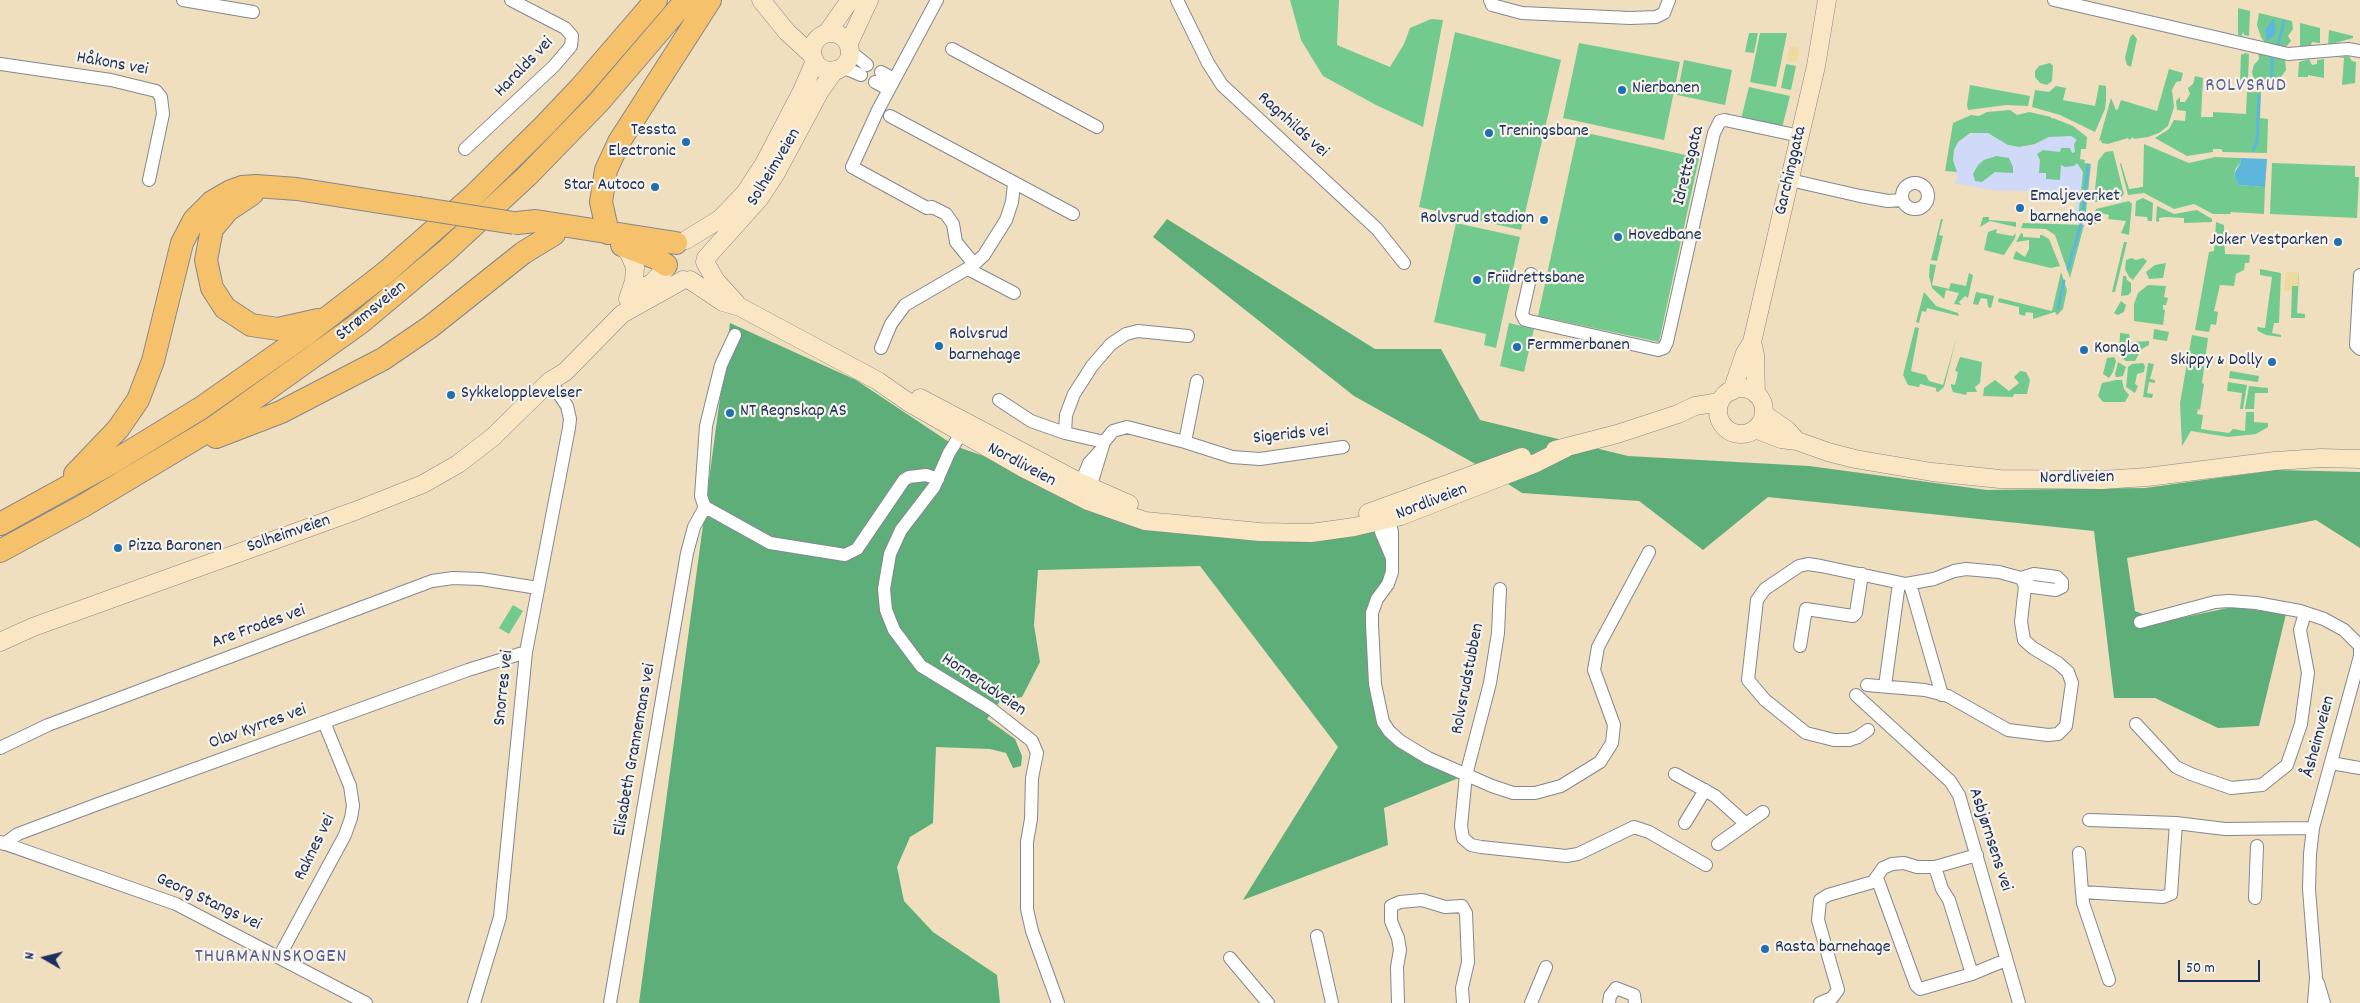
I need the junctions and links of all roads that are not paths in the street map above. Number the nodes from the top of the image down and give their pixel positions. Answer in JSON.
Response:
{"nodes":[{"id":1,"x":183,"y":0,"type":"edge"},
{"id":2,"x":511,"y":0,"type":"edge"},
{"id":3,"x":656,"y":0,"type":"edge"},
{"id":4,"x":686,"y":0,"type":"edge"},
{"id":5,"x":710,"y":0,"type":"edge"},
{"id":6,"x":761,"y":0,"type":"edge"},
{"id":7,"x":850,"y":0,"type":"edge"},
{"id":8,"x":869,"y":0,"type":"edge"},
{"id":9,"x":937,"y":0,"type":"edge"},
{"id":10,"x":1177,"y":0,"type":"edge"},
{"id":11,"x":1669,"y":0,"type":"edge"},
{"id":12,"x":1827,"y":0,"type":"edge"},
{"id":13,"x":2054,"y":0,"type":"edge"},
{"id":14,"x":1491,"y":3,"type":"edge"},
{"id":15,"x":254,"y":12,"type":"dead end"},
{"id":16,"x":778,"y":21,"type":"junction"},
{"id":17,"x":826,"y":34,"type":"junction"},
{"id":18,"x":849,"y":48,"type":"junction"},
{"id":19,"x":2359,"y":48,"type":"edge"},
{"id":20,"x":952,"y":49,"type":"dead end"},
{"id":21,"x":814,"y":58,"type":"junction"},
{"id":22,"x":0,"y":64,"type":"edge"},
{"id":23,"x":839,"y":69,"type":"junction"},
{"id":24,"x":878,"y":77,"type":"dead end"},
{"id":25,"x":891,"y":84,"type":"junction"},
{"id":26,"x":890,"y":116,"type":"dead end"},
{"id":27,"x":1097,"y":127,"type":"dead end"},
{"id":28,"x":1800,"y":136,"type":"junction"},
{"id":29,"x":465,"y":149,"type":"dead end"},
{"id":30,"x":149,"y":180,"type":"dead end"},
{"id":31,"x":1790,"y":180,"type":"junction"},
{"id":32,"x":1014,"y":184,"type":"junction"},
{"id":33,"x":269,"y":187,"type":"junction"},
{"id":34,"x":1902,"y":200,"type":"dead end"},
{"id":35,"x":1072,"y":214,"type":"dead end"},
{"id":36,"x":515,"y":223,"type":"junction"},
{"id":37,"x":554,"y":234,"type":"junction"},
{"id":38,"x":615,"y":239,"type":"junction"},
{"id":39,"x":681,"y":242,"type":"junction"},
{"id":40,"x":706,"y":260,"type":"junction"},
{"id":41,"x":1404,"y":263,"type":"dead end"},
{"id":42,"x":971,"y":267,"type":"junction"},
{"id":43,"x":677,"y":273,"type":"junction"},
{"id":44,"x":1531,"y":274,"type":"dead end"},
{"id":45,"x":2360,"y":275,"type":"edge"},
{"id":46,"x":1014,"y":293,"type":"dead end"},
{"id":47,"x":628,"y":299,"type":"junction"},
{"id":48,"x":740,"y":307,"type":"junction"},
{"id":49,"x":330,"y":316,"type":"junction"},
{"id":50,"x":735,"y":335,"type":"dead end"},
{"id":51,"x":1188,"y":336,"type":"dead end"},
{"id":52,"x":1752,"y":342,"type":"junction"},
{"id":53,"x":881,"y":348,"type":"dead end"},
{"id":54,"x":2360,"y":349,"type":"edge"},
{"id":55,"x":1197,"y":381,"type":"dead end"},
{"id":56,"x":550,"y":382,"type":"junction"},
{"id":57,"x":1756,"y":394,"type":"junction"},
{"id":58,"x":999,"y":400,"type":"dead end"},
{"id":59,"x":1724,"y":404,"type":"junction"},
{"id":60,"x":1760,"y":421,"type":"junction"},
{"id":61,"x":964,"y":428,"type":"junction"},
{"id":62,"x":1065,"y":433,"type":"junction"},
{"id":63,"x":1185,"y":442,"type":"junction"},
{"id":64,"x":1102,"y":447,"type":"junction"},
{"id":65,"x":1343,"y":447,"type":"dead end"},
{"id":66,"x":171,"y":454,"type":"junction"},
{"id":67,"x":2360,"y":459,"type":"edge"},
{"id":68,"x":938,"y":479,"type":"junction"},
{"id":69,"x":1084,"y":489,"type":"junction"},
{"id":70,"x":50,"y":497,"type":"junction"},
{"id":71,"x":705,"y":507,"type":"junction"},
{"id":72,"x":1383,"y":517,"type":"junction"},
{"id":73,"x":0,"y":524,"type":"edge"},
{"id":74,"x":0,"y":551,"type":"edge"},
{"id":75,"x":1649,"y":552,"type":"dead end"},
{"id":76,"x":1862,"y":574,"type":"junction"},
{"id":77,"x":1905,"y":583,"type":"junction"},
{"id":78,"x":538,"y":588,"type":"junction"},
{"id":79,"x":1500,"y":589,"type":"dead end"},
{"id":80,"x":2305,"y":613,"type":"junction"},
{"id":81,"x":2140,"y":622,"type":"dead end"},
{"id":82,"x":0,"y":642,"type":"edge"},
{"id":83,"x":1800,"y":646,"type":"dead end"},
{"id":84,"x":2360,"y":646,"type":"edge"},
{"id":85,"x":526,"y":652,"type":"junction"},
{"id":86,"x":2360,"y":656,"type":"edge"},
{"id":87,"x":1867,"y":685,"type":"dead end"},
{"id":88,"x":1885,"y":686,"type":"junction"},
{"id":89,"x":1856,"y":695,"type":"dead end"},
{"id":90,"x":1942,"y":695,"type":"junction"},
{"id":91,"x":324,"y":722,"type":"junction"},
{"id":92,"x":2136,"y":724,"type":"dead end"},
{"id":93,"x":1868,"y":730,"type":"dead end"},
{"id":94,"x":0,"y":748,"type":"edge"},
{"id":95,"x":2331,"y":763,"type":"junction"},
{"id":96,"x":2360,"y":768,"type":"edge"},
{"id":97,"x":1675,"y":774,"type":"dead end"},
{"id":98,"x":1466,"y":775,"type":"junction"},
{"id":99,"x":1705,"y":790,"type":"junction"},
{"id":100,"x":1763,"y":812,"type":"dead end"},
{"id":101,"x":2089,"y":820,"type":"dead end"},
{"id":102,"x":1685,"y":823,"type":"dead end"},
{"id":103,"x":2176,"y":823,"type":"junction"},
{"id":104,"x":1745,"y":824,"type":"junction"},
{"id":105,"x":2313,"y":828,"type":"junction"},
{"id":106,"x":2,"y":843,"type":"edge"},
{"id":107,"x":1718,"y":844,"type":"dead end"},
{"id":108,"x":2257,"y":846,"type":"dead end"},
{"id":109,"x":2079,"y":853,"type":"dead end"},
{"id":110,"x":1977,"y":855,"type":"junction"},
{"id":111,"x":1706,"y":865,"type":"dead end"},
{"id":112,"x":1935,"y":867,"type":"junction"},
{"id":113,"x":1877,"y":878,"type":"junction"},
{"id":114,"x":2082,"y":892,"type":"junction"},
{"id":115,"x":2255,"y":898,"type":"dead end"},
{"id":116,"x":1317,"y":936,"type":"dead end"},
{"id":117,"x":280,"y":957,"type":"junction"},
{"id":118,"x":1230,"y":958,"type":"dead end"},
{"id":119,"x":2006,"y":960,"type":"junction"},
{"id":120,"x":1546,"y":967,"type":"dead end"},
{"id":121,"x":1972,"y":974,"type":"junction"},
{"id":122,"x":2316,"y":978,"type":"junction"},
{"id":123,"x":2109,"y":980,"type":"dead end"},
{"id":124,"x":366,"y":1003,"type":"edge"},
{"id":125,"x":474,"y":1003,"type":"edge"},
{"id":126,"x":610,"y":1003,"type":"edge"},
{"id":127,"x":1058,"y":1003,"type":"edge"},
{"id":128,"x":1268,"y":1003,"type":"edge"},
{"id":129,"x":1332,"y":1003,"type":"edge"},
{"id":130,"x":1398,"y":1003,"type":"edge"},
{"id":131,"x":1463,"y":1003,"type":"edge"},
{"id":132,"x":1531,"y":1003,"type":"edge"},
{"id":133,"x":1609,"y":1003,"type":"edge"},
{"id":134,"x":1635,"y":1003,"type":"edge"},
{"id":135,"x":1820,"y":1003,"type":"edge"},
{"id":136,"x":2019,"y":1003,"type":"edge"},
{"id":137,"x":2314,"y":1003,"type":"edge"},
{"id":138,"x":2324,"y":1003,"type":"edge"}],
"edges":[{"from":1,"to":15,"type":"street"},
{"from":2,"to":29,"type":"street","name":"Haralds vei"},
{"from":3,"to":49,"type":"highway","name":"Strømsveien"},
{"from":4,"to":66,"type":"highway","name":"Strømsveien"},
{"from":5,"to":38,"type":"highway"},
{"from":6,"to":16,"type":"main road"},
{"from":7,"to":17,"type":"main road"},
{"from":8,"to":18,"type":"main road"},
{"from":9,"to":25,"type":"street"},
{"from":10,"to":41,"type":"street","name":"Ragnhilds vei"},
{"from":11,"to":14,"type":"street"},
{"from":12,"to":28,"type":"main road","name":"Garchinggata"},
{"from":13,"to":19,"type":"street"},
{"from":16,"to":17,"type":"main road"},
{"from":16,"to":21,"type":"main road"},
{"from":17,"to":18,"type":"main road"},
{"from":17,"to":21,"type":"main road"},
{"from":18,"to":23,"type":"main road"},
{"from":18,"to":23,"type":"street"},
{"from":20,"to":27,"type":"street"},
{"from":21,"to":23,"type":"main road"},
{"from":21,"to":39,"type":"main road","name":"Solheimveien"},
{"from":22,"to":30,"type":"street","name":"Håkons vei"},
{"from":23,"to":40,"type":"main road","name":"Solheimveien"},
{"from":24,"to":25,"type":"street"},
{"from":25,"to":42,"type":"street"},
{"from":26,"to":32,"type":"street"},
{"from":28,"to":31,"type":"main road","name":"Garchinggata"},
{"from":28,"to":44,"type":"street","name":"Idrettsgata"},
{"from":31,"to":34,"type":"street"},
{"from":31,"to":52,"type":"main road","name":"Garchinggata"},
{"from":32,"to":35,"type":"street"},
{"from":32,"to":42,"type":"street"},
{"from":33,"to":36,"type":"highway","bridge":true},
{"from":33,"to":49,"type":"highway"},
{"from":33,"to":70,"type":"highway"},
{"from":36,"to":37,"type":"highway"},
{"from":36,"to":38,"type":"highway"},
{"from":37,"to":38,"type":"highway"},
{"from":37,"to":66,"type":"highway"},
{"from":38,"to":39,"type":"highway"},
{"from":38,"to":43,"type":"highway"},
{"from":38,"to":47,"type":"main road"},
{"from":39,"to":40,"type":"main road","name":"Nordliveien"},
{"from":39,"to":43,"type":"main road"},
{"from":40,"to":43,"type":"main road"},
{"from":40,"to":48,"type":"main road","name":"Nordliveien"},
{"from":42,"to":46,"type":"street"},
{"from":42,"to":53,"type":"street"},
{"from":43,"to":47,"type":"main road","name":"Solheimveien"},
{"from":43,"to":48,"type":"main road","name":"Nordliveien"},
{"from":43,"to":56,"type":"main road","name":"Solheimveien"},
{"from":45,"to":54,"type":"street"},
{"from":47,"to":56,"type":"main road","name":"Solheimveien"},
{"from":48,"to":61,"type":"main road","name":"Nordliveien"},
{"from":49,"to":70,"type":"highway","name":"Strømsveien"},
{"from":50,"to":71,"type":"street"},
{"from":51,"to":62,"type":"street"},
{"from":52,"to":57,"type":"main road","name":"Garchinggata"},
{"from":52,"to":59,"type":"main road","name":"Garchinggata"},
{"from":55,"to":63,"type":"street"},
{"from":56,"to":78,"type":"street","name":"Snorres vei"},
{"from":56,"to":82,"type":"main road","name":"Solheimveien"},
{"from":57,"to":59,"type":"main road"},
{"from":57,"to":60,"type":"main road"},
{"from":58,"to":62,"type":"street"},
{"from":59,"to":60,"type":"main road"},
{"from":59,"to":72,"type":"main road","name":"Nordliveien"},
{"from":60,"to":67,"type":"main road","name":"Nordliveien"},
{"from":61,"to":68,"type":"street","name":"Hornerudveien"},
{"from":61,"to":69,"type":"main road","name":"Nordliveien"},
{"from":62,"to":64,"type":"street"},
{"from":63,"to":64,"type":"street","name":"Sigerids vei"},
{"from":63,"to":65,"type":"street","name":"Sigerids vei"},
{"from":64,"to":69,"type":"street"},
{"from":66,"to":74,"type":"highway","name":"Strømsveien"},
{"from":68,"to":71,"type":"street"},
{"from":68,"to":127,"type":"street","name":"Hornerudveien"},
{"from":69,"to":72,"type":"main road","name":"Nordliveien"},
{"from":70,"to":73,"type":"highway","name":"Strømsveien"},
{"from":71,"to":126,"type":"street","name":"Elisabeth Grannemans vei"},
{"from":72,"to":98,"type":"street"},
{"from":75,"to":98,"type":"street"},
{"from":76,"to":77,"type":"street"},
{"from":76,"to":83,"type":"street"},
{"from":76,"to":93,"type":"street"},
{"from":77,"to":88,"type":"street"},
{"from":77,"to":90,"type":"street"},
{"from":77,"to":90,"type":"street"},
{"from":78,"to":85,"type":"street","name":"Snorres vei"},
{"from":78,"to":94,"type":"street","name":"Are Frodes vei"},
{"from":79,"to":98,"type":"street","name":"Rolvsrudstubben"},
{"from":80,"to":81,"type":"street"},
{"from":80,"to":84,"type":"street"},
{"from":80,"to":92,"type":"street","name":"Åsheimveien"},
{"from":84,"to":86,"type":"street","name":"Åsheimveien"},
{"from":85,"to":91,"type":"street","name":"Olav Kyrres vei"},
{"from":85,"to":125,"type":"street","name":"Snorres vei"},
{"from":86,"to":95,"type":"street","name":"Åsheimveien"},
{"from":87,"to":88,"type":"street"},
{"from":88,"to":90,"type":"street"},
{"from":89,"to":110,"type":"street","name":"Asbjørnsens vei"},
{"from":91,"to":106,"type":"street","name":"Olav Kyrres vei"},
{"from":91,"to":117,"type":"street","name":"Raknes vei"},
{"from":95,"to":96,"type":"street"},
{"from":95,"to":105,"type":"street","name":"Åsheimveien"},
{"from":97,"to":99,"type":"street"},
{"from":98,"to":111,"type":"street","name":"Rolvsrudstubben"},
{"from":99,"to":102,"type":"street"},
{"from":99,"to":104,"type":"street"},
{"from":100,"to":104,"type":"street"},
{"from":101,"to":103,"type":"street"},
{"from":103,"to":105,"type":"street"},
{"from":103,"to":114,"type":"street"},
{"from":104,"to":107,"type":"street"},
{"from":105,"to":122,"type":"street","name":"Åsheimveien"},
{"from":106,"to":117,"type":"street","name":"Georg Stangs vei"},
{"from":108,"to":115,"type":"street"},
{"from":109,"to":114,"type":"street"},
{"from":110,"to":112,"type":"street"},
{"from":110,"to":119,"type":"street","name":"Asbjørnsens vei"},
{"from":112,"to":113,"type":"street"},
{"from":112,"to":121,"type":"street"},
{"from":113,"to":121,"type":"street"},
{"from":113,"to":135,"type":"street"},
{"from":114,"to":123,"type":"street"},
{"from":116,"to":129,"type":"street"},
{"from":117,"to":124,"type":"street","name":"Georg Stangs vei"},
{"from":118,"to":128,"type":"street"},
{"from":119,"to":121,"type":"street"},
{"from":119,"to":136,"type":"street","name":"Asbjørnsens vei"},
{"from":120,"to":132,"type":"street"},
{"from":122,"to":137,"type":"street","name":"Åsheimveien"},
{"from":122,"to":138,"type":"street","name":"Åsheimveien"},
{"from":130,"to":131,"type":"street"},
{"from":133,"to":134,"type":"street"}]}
